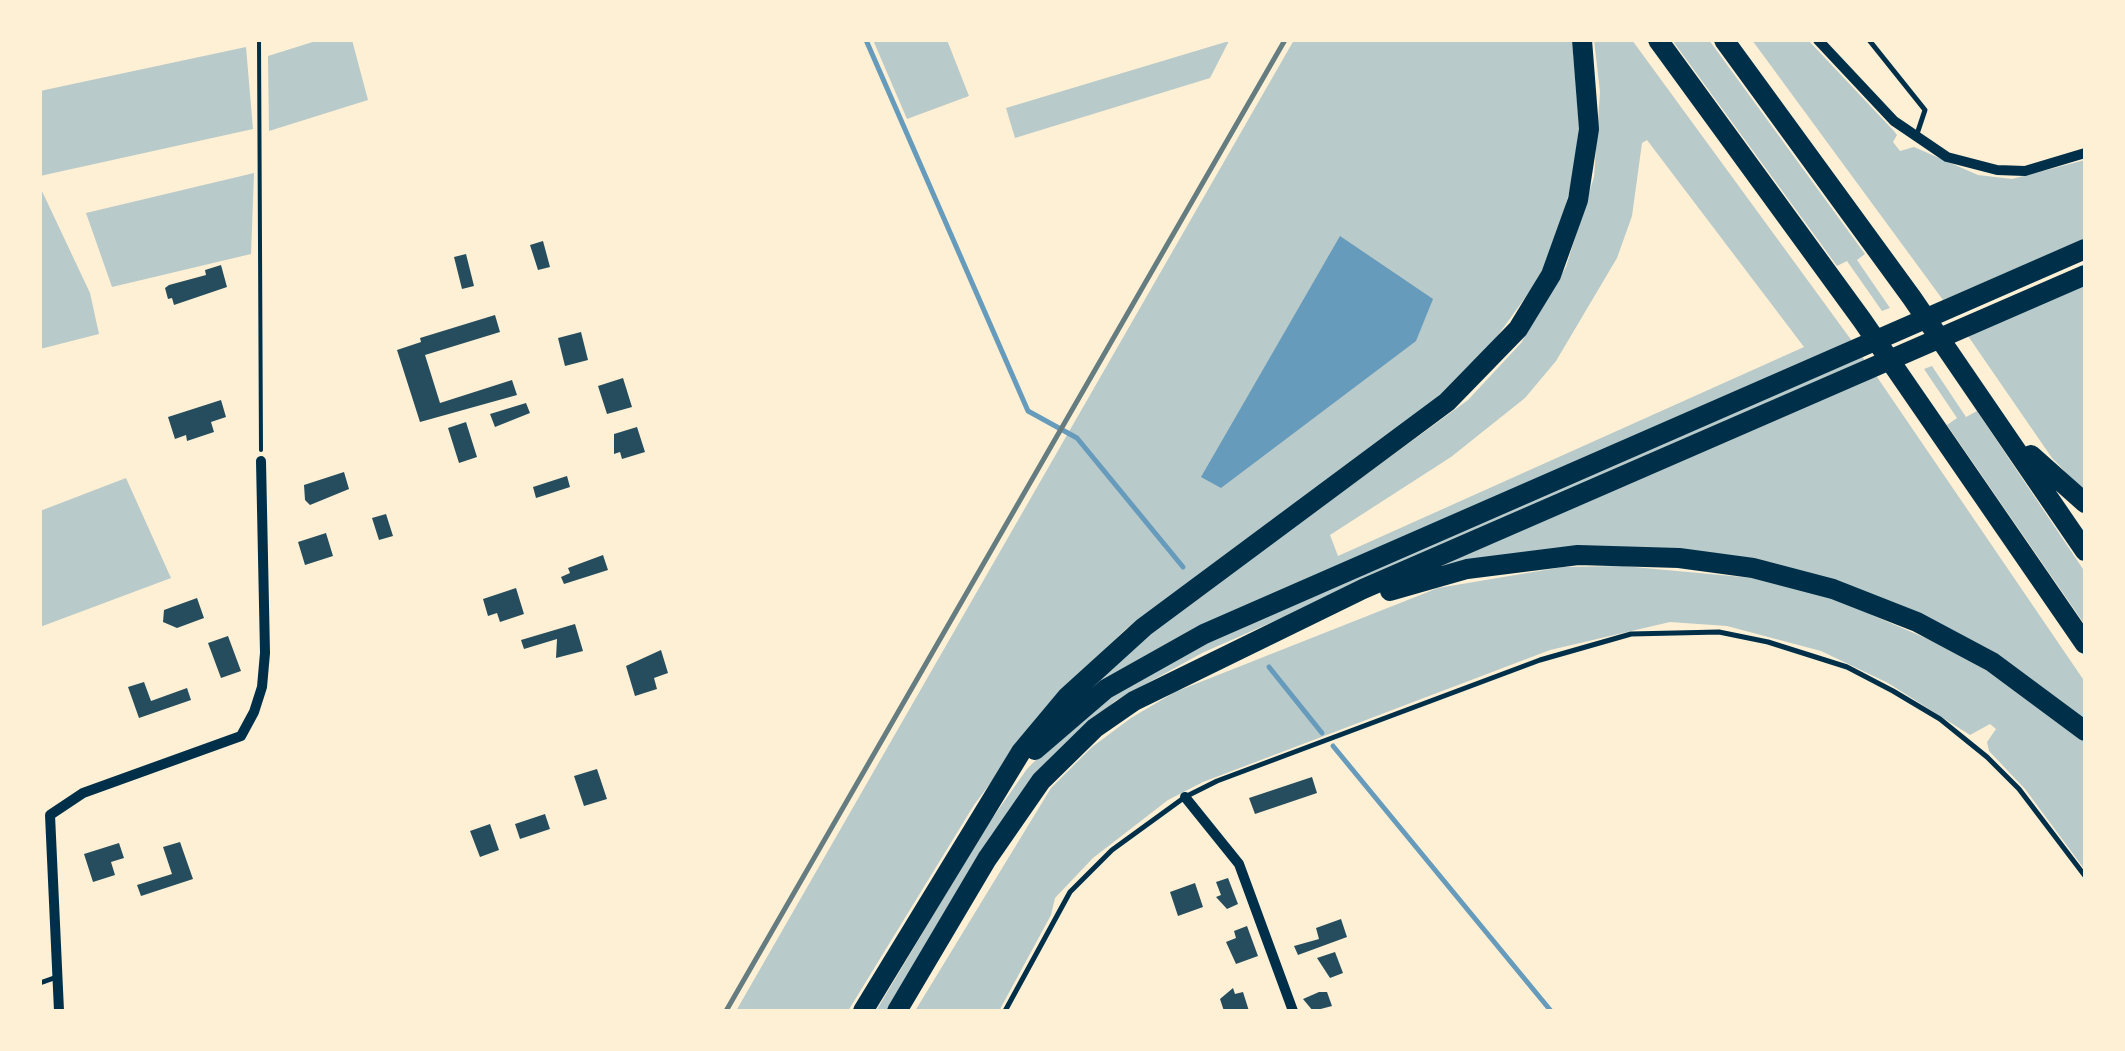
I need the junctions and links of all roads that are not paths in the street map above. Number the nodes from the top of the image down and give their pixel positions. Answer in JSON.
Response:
{"nodes":[{"id":1,"x":1582,"y":40,"type":"edge"},
{"id":2,"x":1658,"y":40,"type":"edge"},
{"id":3,"x":1724,"y":40,"type":"edge"},
{"id":4,"x":1818,"y":40,"type":"edge"},
{"id":5,"x":1869,"y":40,"type":"edge"},
{"id":6,"x":1915,"y":137,"type":"junction"},
{"id":7,"x":2085,"y":153,"type":"edge"},
{"id":8,"x":2085,"y":249,"type":"edge"},
{"id":9,"x":2085,"y":275,"type":"edge"},
{"id":10,"x":1999,"y":425,"type":"junction"},
{"id":11,"x":261,"y":461,"type":"road end"},
{"id":12,"x":2085,"y":503,"type":"edge"},
{"id":13,"x":2085,"y":551,"type":"edge"},
{"id":14,"x":1280,"y":630,"type":"junction"},
{"id":15,"x":2085,"y":644,"type":"edge"},
{"id":16,"x":2085,"y":731,"type":"edge"},
{"id":17,"x":1000,"y":788,"type":"junction"},
{"id":18,"x":1186,"y":797,"type":"junction"},
{"id":19,"x":2085,"y":876,"type":"edge"},
{"id":20,"x":57,"y":977,"type":"junction"},
{"id":21,"x":40,"y":983,"type":"edge"},
{"id":22,"x":59,"y":1011,"type":"edge"},
{"id":23,"x":863,"y":1011,"type":"edge"},
{"id":24,"x":897,"y":1011,"type":"edge"},
{"id":25,"x":1005,"y":1011,"type":"edge"},
{"id":26,"x":1293,"y":1011,"type":"edge"}],
"edges":[{"from":1,"to":17,"type":"highway"},
{"from":2,"to":15,"type":"highway"},
{"from":3,"to":10,"type":"highway"},
{"from":4,"to":6,"type":"street"},
{"from":5,"to":6,"type":"lane"},
{"from":6,"to":7,"type":"street"},
{"from":8,"to":17,"type":"highway"},
{"from":9,"to":14,"type":"highway"},
{"from":10,"to":12,"type":"highway"},
{"from":10,"to":13,"type":"highway"},
{"from":11,"to":20,"type":"street"},
{"from":14,"to":16,"type":"highway"},
{"from":14,"to":24,"type":"highway"},
{"from":17,"to":23,"type":"highway"},
{"from":18,"to":19,"type":"lane"},
{"from":18,"to":25,"type":"lane"},
{"from":18,"to":26,"type":"street"},
{"from":20,"to":21,"type":"lane"},
{"from":20,"to":22,"type":"street"}]}
